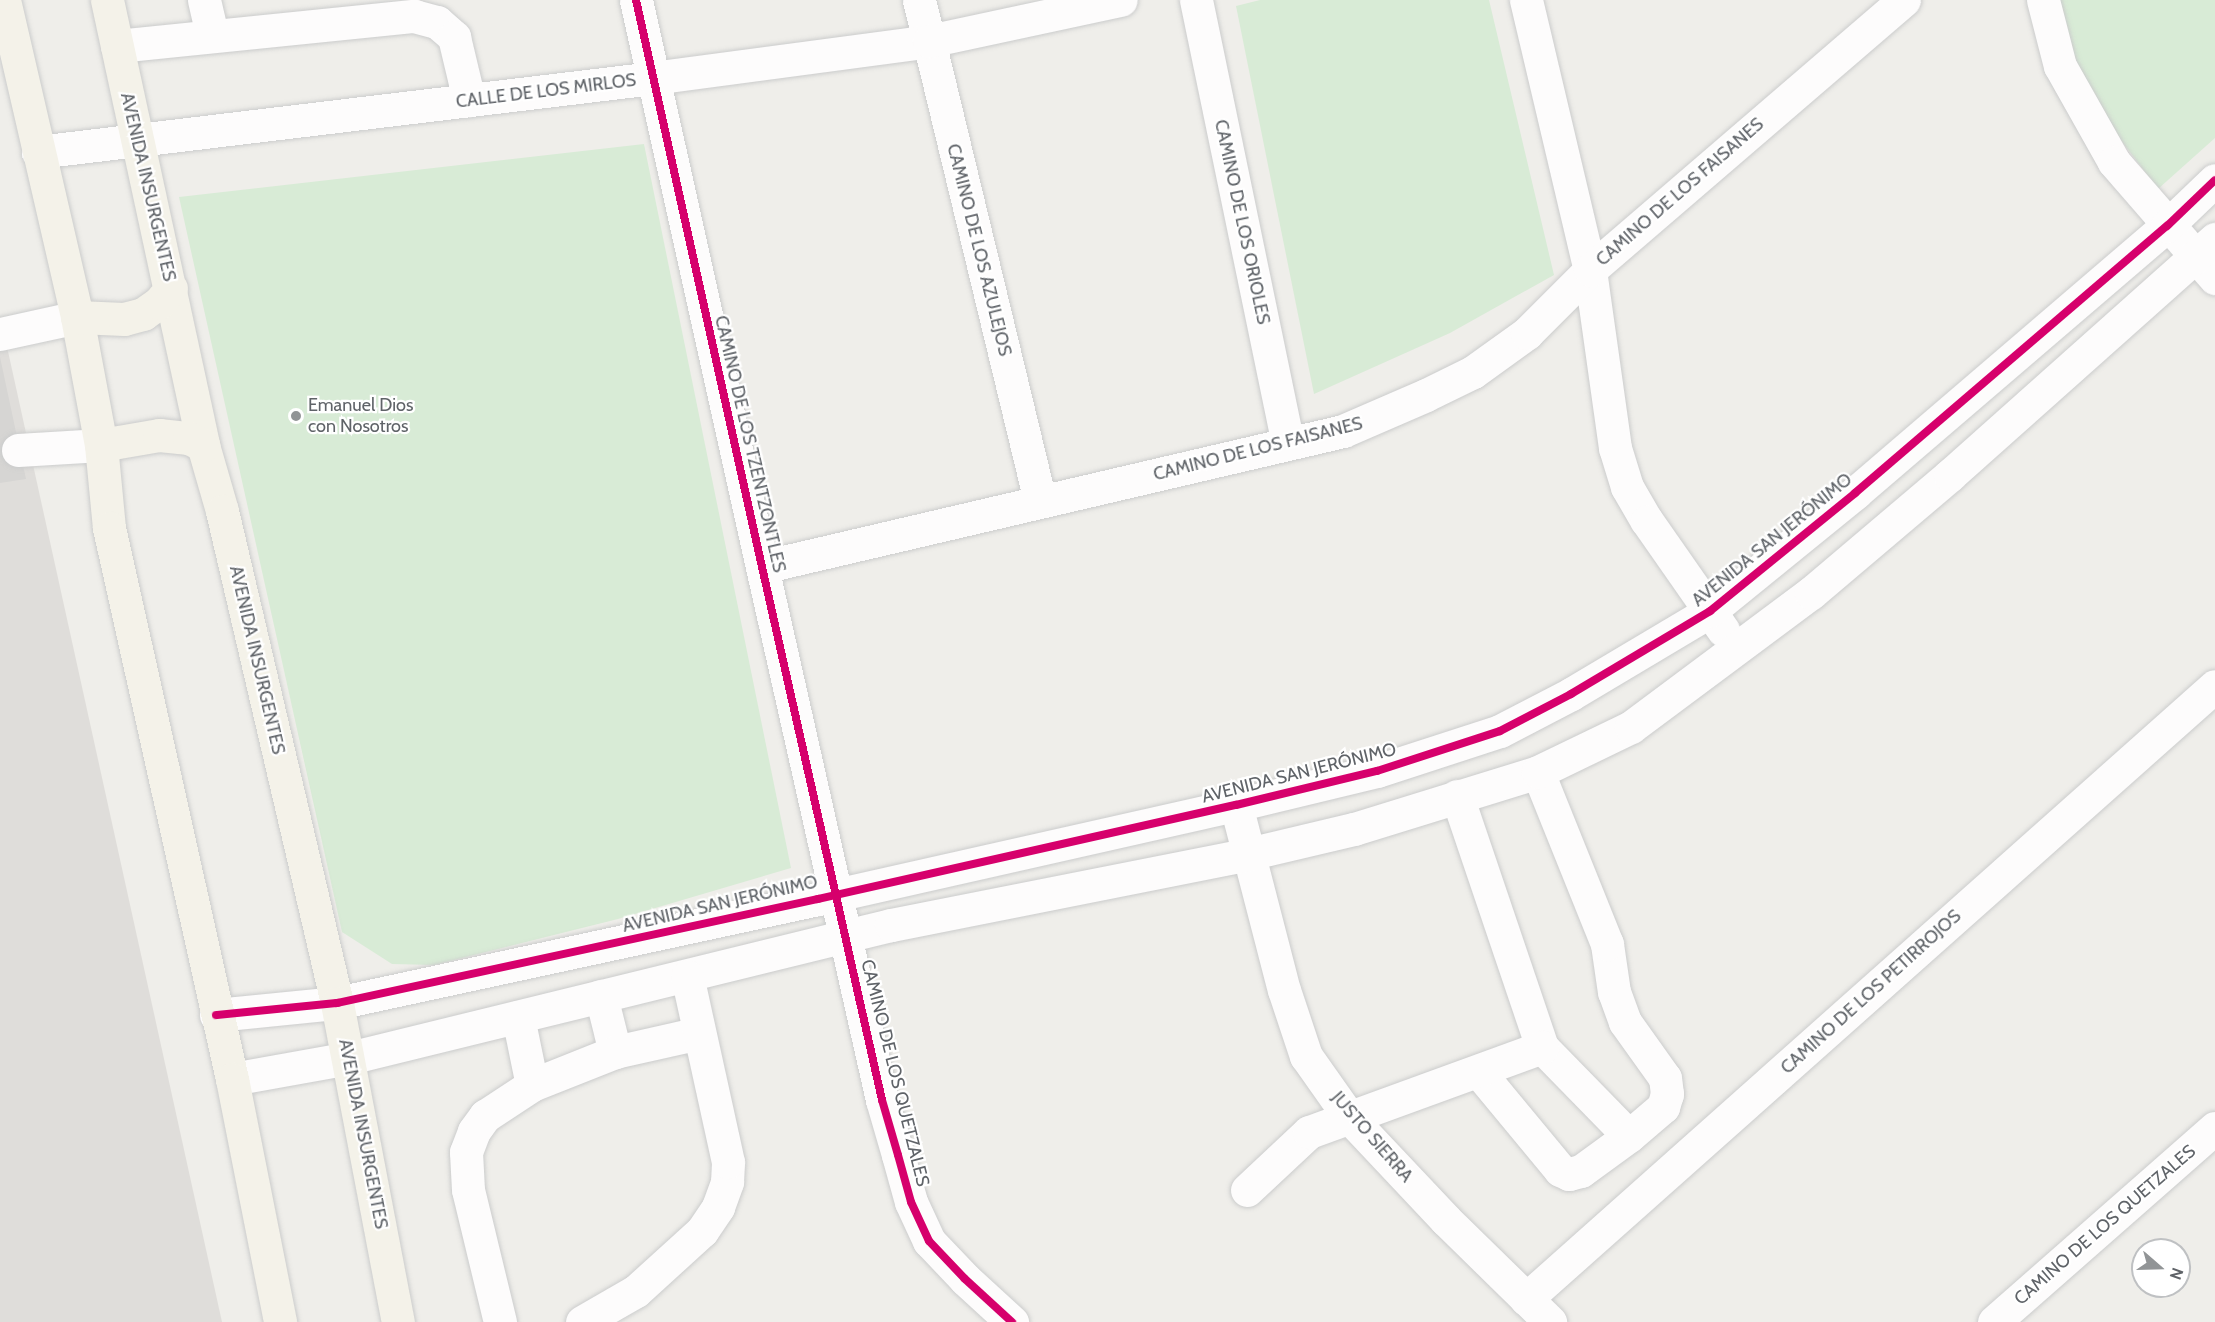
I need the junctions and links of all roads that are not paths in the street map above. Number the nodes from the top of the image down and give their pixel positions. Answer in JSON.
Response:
{"nodes":[{"id":1,"x":4,"y":0,"type":"edge"},
{"id":2,"x":107,"y":0,"type":"edge"},
{"id":3,"x":204,"y":0,"type":"edge"},
{"id":4,"x":636,"y":0,"type":"edge"},
{"id":5,"x":919,"y":0,"type":"edge"},
{"id":6,"x":1122,"y":0,"type":"edge"},
{"id":7,"x":1196,"y":0,"type":"edge"},
{"id":8,"x":1527,"y":0,"type":"edge"},
{"id":9,"x":1904,"y":0,"type":"edge"},
{"id":10,"x":2043,"y":0,"type":"edge"},
{"id":11,"x":212,"y":36,"type":"junction"},
{"id":12,"x":929,"y":41,"type":"junction"},
{"id":13,"x":117,"y":46,"type":"junction"},
{"id":14,"x":653,"y":78,"type":"junction"},
{"id":15,"x":469,"y":100,"type":"junction"},
{"id":16,"x":136,"y":140,"type":"junction"},
{"id":17,"x":38,"y":152,"type":"junction"},
{"id":18,"x":2215,"y":180,"type":"edge"},
{"id":19,"x":2168,"y":226,"type":"junction"},
{"id":20,"x":2209,"y":258,"type":"edge"},
{"id":21,"x":1590,"y":270,"type":"junction"},
{"id":22,"x":171,"y":288,"type":"junction"},
{"id":23,"x":77,"y":317,"type":"junction"},
{"id":24,"x":0,"y":334,"type":"edge"},
{"id":25,"x":1288,"y":444,"type":"junction"},
{"id":26,"x":101,"y":445,"type":"junction"},
{"id":27,"x":203,"y":445,"type":"junction"},
{"id":28,"x":18,"y":450,"type":"dead end"},
{"id":29,"x":1040,"y":501,"type":"junction"},
{"id":30,"x":762,"y":567,"type":"junction"},
{"id":31,"x":1710,"y":611,"type":"junction"},
{"id":32,"x":1737,"y":650,"type":"junction"},
{"id":33,"x":2215,"y":686,"type":"edge"},
{"id":34,"x":1538,"y":772,"type":"junction"},
{"id":35,"x":1456,"y":796,"type":"junction"},
{"id":36,"x":1236,"y":805,"type":"junction"},
{"id":37,"x":1248,"y":854,"type":"junction"},
{"id":38,"x":836,"y":893,"type":"junction"},
{"id":39,"x":847,"y":936,"type":"junction"},
{"id":40,"x":687,"y":976,"type":"junction"},
{"id":41,"x":601,"y":996,"type":"junction"},
{"id":42,"x":338,"y":1003,"type":"junction"},
{"id":43,"x":216,"y":1015,"type":"junction"},
{"id":44,"x":518,"y":1017,"type":"junction"},
{"id":45,"x":699,"y":1034,"type":"junction"},
{"id":46,"x":1542,"y":1047,"type":"junction"},
{"id":47,"x":615,"y":1052,"type":"junction"},
{"id":48,"x":349,"y":1058,"type":"junction"},
{"id":49,"x":1479,"y":1072,"type":"junction"},
{"id":50,"x":231,"y":1079,"type":"junction"},
{"id":51,"x":532,"y":1085,"type":"junction"},
{"id":52,"x":1349,"y":1117,"type":"junction"},
{"id":53,"x":2215,"y":1128,"type":"edge"},
{"id":54,"x":1629,"y":1136,"type":"junction"},
{"id":55,"x":1247,"y":1190,"type":"dead end"},
{"id":56,"x":1526,"y":1299,"type":"junction"},
{"id":57,"x":280,"y":1322,"type":"edge"},
{"id":58,"x":398,"y":1322,"type":"edge"},
{"id":59,"x":500,"y":1322,"type":"edge"},
{"id":60,"x":582,"y":1322,"type":"edge"},
{"id":61,"x":1012,"y":1322,"type":"edge"},
{"id":62,"x":1550,"y":1322,"type":"edge"},
{"id":63,"x":1994,"y":1322,"type":"edge"}],
"edges":[{"from":1,"to":17,"type":"main road"},
{"from":2,"to":13,"type":"main road","name":"AVENIDA INSURGENTES"},
{"from":3,"to":11,"type":"street"},
{"from":4,"to":14,"type":"street","name":"CAMINO DE LOS TZENTZONTLES"},
{"from":5,"to":12,"type":"street","name":"CAMINO DE LOS AZULEJOS"},
{"from":6,"to":12,"type":"street","name":"CALLE DE LOS MIRLOS"},
{"from":7,"to":25,"type":"street","name":"CAMINO DE LOS ORIOLES"},
{"from":8,"to":21,"type":"street"},
{"from":9,"to":21,"type":"street","name":"CAMINO DE LOS FAISANES"},
{"from":10,"to":19,"type":"street"},
{"from":11,"to":13,"type":"street"},
{"from":11,"to":15,"type":"street"},
{"from":12,"to":14,"type":"street","name":"CALLE DE LOS MIRLOS"},
{"from":12,"to":29,"type":"street","name":"CAMINO DE LOS AZULEJOS"},
{"from":13,"to":16,"type":"main road","name":"AVENIDA INSURGENTES"},
{"from":14,"to":15,"type":"street","name":"CALLE DE LOS MIRLOS"},
{"from":14,"to":30,"type":"street","name":"CAMINO DE LOS TZENTZONTLES"},
{"from":15,"to":16,"type":"street","name":"CALLE DE LOS MIRLOS"},
{"from":16,"to":17,"type":"street","name":"CALLE DE LOS MIRLOS"},
{"from":16,"to":22,"type":"main road","name":"AVENIDA INSURGENTES"},
{"from":17,"to":23,"type":"main road"},
{"from":18,"to":19,"type":"street","name":"AVENIDA SAN JERÓNIMO"},
{"from":19,"to":20,"type":"street"},
{"from":19,"to":31,"type":"street","name":"AVENIDA SAN JERÓNIMO"},
{"from":20,"to":32,"type":"street"},
{"from":21,"to":25,"type":"street","name":"CAMINO DE LOS FAISANES"},
{"from":21,"to":31,"type":"street"},
{"from":22,"to":23,"type":"main road"},
{"from":22,"to":27,"type":"main road","name":"AVENIDA INSURGENTES"},
{"from":23,"to":24,"type":"street"},
{"from":23,"to":26,"type":"main road"},
{"from":25,"to":29,"type":"street","name":"CAMINO DE LOS FAISANES"},
{"from":26,"to":27,"type":"main road"},
{"from":26,"to":28,"type":"street"},
{"from":26,"to":43,"type":"main road"},
{"from":27,"to":42,"type":"main road","name":"AVENIDA INSURGENTES"},
{"from":29,"to":30,"type":"street","name":"CAMINO DE LOS FAISANES"},
{"from":30,"to":38,"type":"street","name":"CAMINO DE LOS TZENTZONTLES"},
{"from":31,"to":32,"type":"street"},
{"from":31,"to":36,"type":"street","name":"AVENIDA SAN JERÓNIMO"},
{"from":32,"to":34,"type":"street"},
{"from":33,"to":56,"type":"street","name":"CAMINO DE LOS PETIRROJOS"},
{"from":34,"to":35,"type":"street"},
{"from":34,"to":54,"type":"street"},
{"from":35,"to":37,"type":"street"},
{"from":35,"to":46,"type":"street"},
{"from":36,"to":37,"type":"street","name":"JUSTO SIERRA"},
{"from":36,"to":38,"type":"street","name":"AVENIDA SAN JERÓNIMO"},
{"from":37,"to":39,"type":"street"},
{"from":37,"to":52,"type":"street","name":"JUSTO SIERRA"},
{"from":38,"to":39,"type":"street","name":"CAMINO DE LOS TZENTZONTLES"},
{"from":38,"to":42,"type":"street","name":"AVENIDA SAN JERÓNIMO"},
{"from":39,"to":40,"type":"street"},
{"from":39,"to":61,"type":"street","name":"CAMINO DE LOS QUETZALES"},
{"from":40,"to":41,"type":"street"},
{"from":40,"to":45,"type":"street"},
{"from":41,"to":44,"type":"street"},
{"from":41,"to":47,"type":"street"},
{"from":42,"to":43,"type":"street","name":"AVENIDA SAN JERÓNIMO"},
{"from":42,"to":48,"type":"main road","name":"AVENIDA INSURGENTES"},
{"from":43,"to":50,"type":"main road"},
{"from":44,"to":48,"type":"street"},
{"from":44,"to":51,"type":"street"},
{"from":45,"to":47,"type":"street"},
{"from":45,"to":60,"type":"street"},
{"from":46,"to":49,"type":"street"},
{"from":46,"to":54,"type":"street"},
{"from":47,"to":51,"type":"street"},
{"from":48,"to":50,"type":"street"},
{"from":48,"to":58,"type":"main road","name":"AVENIDA INSURGENTES"},
{"from":49,"to":52,"type":"street"},
{"from":49,"to":54,"type":"street"},
{"from":50,"to":57,"type":"main road"},
{"from":51,"to":59,"type":"street"},
{"from":52,"to":55,"type":"street"},
{"from":52,"to":56,"type":"street","name":"JUSTO SIERRA"},
{"from":53,"to":63,"type":"street","name":"CAMINO DE LOS QUETZALES"},
{"from":56,"to":62,"type":"street","name":"JUSTO SIERRA"}]}
